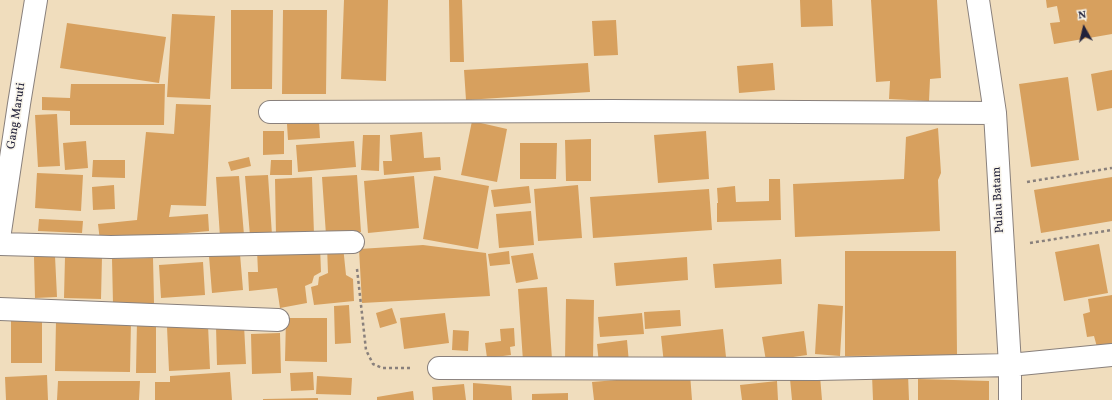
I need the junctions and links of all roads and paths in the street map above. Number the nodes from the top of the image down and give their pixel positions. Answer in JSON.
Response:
{"nodes":[{"id":1,"x":36,"y":0,"type":"edge"},
{"id":2,"x":978,"y":0,"type":"edge"},
{"id":3,"x":270,"y":112,"type":"dead end"},
{"id":4,"x":995,"y":113,"type":"junction"},
{"id":5,"x":1112,"y":168,"type":"edge"},
{"id":6,"x":998,"y":187,"type":"junction"},
{"id":7,"x":1112,"y":230,"type":"edge"},
{"id":8,"x":0,"y":232,"type":"edge"},
{"id":9,"x":353,"y":242,"type":"joint"},
{"id":10,"x":0,"y":244,"type":"edge"},
{"id":11,"x":1002,"y":247,"type":"junction"},
{"id":12,"x":0,"y":310,"type":"edge"},
{"id":13,"x":278,"y":320,"type":"dead end"},
{"id":14,"x":1112,"y":355,"type":"edge"},
{"id":15,"x":1010,"y":365,"type":"junction"},
{"id":16,"x":439,"y":368,"type":"joint"},
{"id":17,"x":1010,"y":400,"type":"edge"}],
"edges":[{"from":1,"to":8,"type":"street","name":"Gang Maruti"},
{"from":2,"to":4,"type":"street","name":"Pulau Batam"},
{"from":3,"to":4,"type":"street"},
{"from":4,"to":6,"type":"street","name":"Pulau Batam"},
{"from":5,"to":6,"type":"path"},
{"from":6,"to":11,"type":"street","name":"Pulau Batam"},
{"from":7,"to":11,"type":"path"},
{"from":9,"to":10,"type":"street"},
{"from":9,"to":16,"type":"path"},
{"from":11,"to":15,"type":"street","name":"Pulau Batam"},
{"from":12,"to":13,"type":"street"},
{"from":14,"to":15,"type":"street"},
{"from":15,"to":16,"type":"street"},
{"from":15,"to":17,"type":"street","name":"Pulau Batam"}]}
